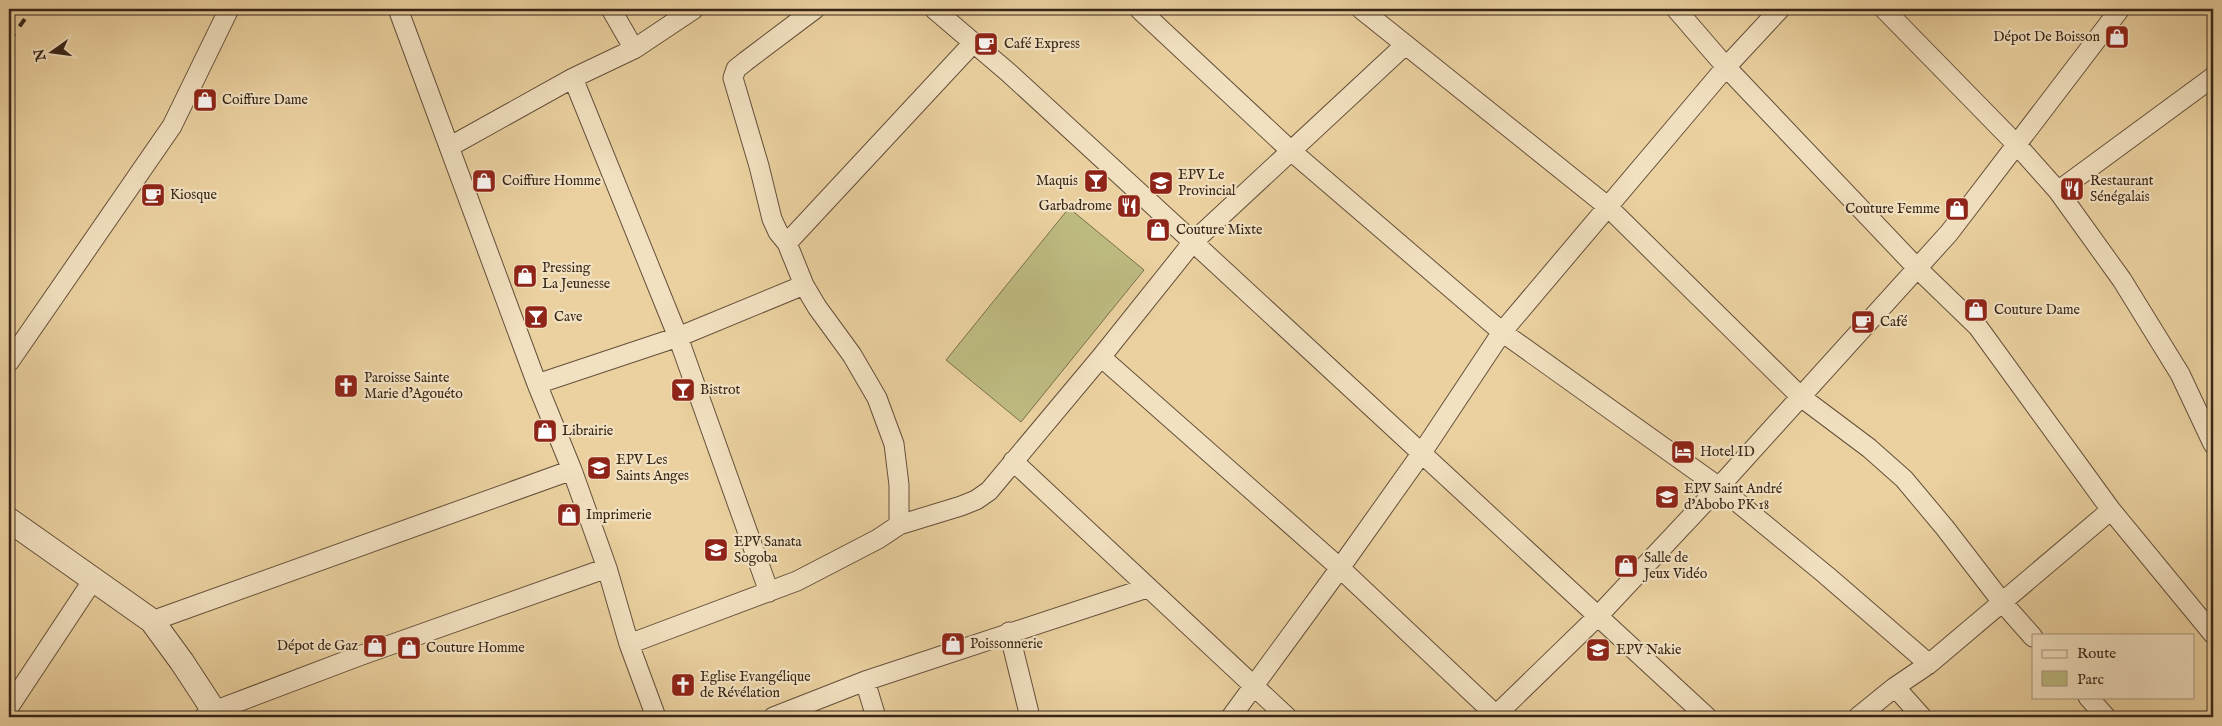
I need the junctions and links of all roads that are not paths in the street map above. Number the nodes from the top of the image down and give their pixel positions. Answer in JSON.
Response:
{"nodes":[{"id":1,"x":229,"y":9,"type":"edge"},
{"id":2,"x":398,"y":9,"type":"edge"},
{"id":3,"x":611,"y":9,"type":"edge"},
{"id":4,"x":694,"y":9,"type":"edge"},
{"id":5,"x":815,"y":9,"type":"edge"},
{"id":6,"x":934,"y":9,"type":"edge"},
{"id":7,"x":1139,"y":9,"type":"edge"},
{"id":8,"x":1361,"y":9,"type":"edge"},
{"id":9,"x":1676,"y":9,"type":"edge"},
{"id":10,"x":1780,"y":9,"type":"edge"},
{"id":11,"x":1884,"y":9,"type":"edge"},
{"id":12,"x":2114,"y":11,"type":"edge"},
{"id":13,"x":974,"y":42,"type":"junction"},
{"id":14,"x":1405,"y":45,"type":"junction"},
{"id":15,"x":634,"y":49,"type":"junction"},
{"id":16,"x":1726,"y":67,"type":"junction"},
{"id":17,"x":2213,"y":77,"type":"edge"},
{"id":18,"x":573,"y":78,"type":"junction"},
{"id":19,"x":2018,"y":145,"type":"junction"},
{"id":20,"x":449,"y":147,"type":"junction"},
{"id":21,"x":1290,"y":150,"type":"junction"},
{"id":22,"x":2058,"y":191,"type":"junction"},
{"id":23,"x":1607,"y":206,"type":"junction"},
{"id":24,"x":1194,"y":242,"type":"junction"},
{"id":25,"x":787,"y":243,"type":"junction"},
{"id":26,"x":1917,"y":268,"type":"junction"},
{"id":27,"x":804,"y":285,"type":"junction"},
{"id":28,"x":1502,"y":332,"type":"junction"},
{"id":29,"x":678,"y":337,"type":"junction"},
{"id":30,"x":1101,"y":357,"type":"junction"},
{"id":31,"x":9,"y":362,"type":"edge"},
{"id":32,"x":537,"y":384,"type":"junction"},
{"id":33,"x":1801,"y":397,"type":"junction"},
{"id":34,"x":2209,"y":419,"type":"edge"},
{"id":35,"x":2213,"y":444,"type":"edge"},
{"id":36,"x":1420,"y":454,"type":"junction"},
{"id":37,"x":1013,"y":461,"type":"junction"},
{"id":38,"x":572,"y":470,"type":"junction"},
{"id":39,"x":1719,"y":488,"type":"junction"},
{"id":40,"x":2111,"y":510,"type":"junction"},
{"id":41,"x":9,"y":520,"type":"edge"},
{"id":42,"x":899,"y":525,"type":"junction"},
{"id":43,"x":607,"y":568,"type":"junction"},
{"id":44,"x":1340,"y":568,"type":"junction"},
{"id":45,"x":92,"y":580,"type":"junction"},
{"id":46,"x":1147,"y":588,"type":"junction"},
{"id":47,"x":769,"y":592,"type":"junction"},
{"id":48,"x":2002,"y":602,"type":"junction"},
{"id":49,"x":1598,"y":616,"type":"junction"},
{"id":50,"x":152,"y":621,"type":"junction"},
{"id":51,"x":1009,"y":632,"type":"junction"},
{"id":52,"x":2213,"y":634,"type":"edge"},
{"id":53,"x":2032,"y":636,"type":"edge"},
{"id":54,"x":629,"y":644,"type":"junction"},
{"id":55,"x":1929,"y":664,"type":"junction"},
{"id":56,"x":864,"y":681,"type":"junction"},
{"id":57,"x":1253,"y":686,"type":"junction"},
{"id":58,"x":1895,"y":687,"type":"junction"},
{"id":59,"x":2089,"y":698,"type":"edge"},
{"id":60,"x":9,"y":707,"type":"edge"},
{"id":61,"x":212,"y":715,"type":"edge"},
{"id":62,"x":1496,"y":716,"type":"edge"},
{"id":63,"x":656,"y":717,"type":"edge"},
{"id":64,"x":773,"y":717,"type":"edge"},
{"id":65,"x":876,"y":717,"type":"edge"},
{"id":66,"x":1030,"y":717,"type":"edge"},
{"id":67,"x":1230,"y":717,"type":"edge"},
{"id":68,"x":1287,"y":717,"type":"edge"},
{"id":69,"x":1707,"y":717,"type":"edge"},
{"id":70,"x":1858,"y":717,"type":"edge"},
{"id":71,"x":1922,"y":717,"type":"edge"},
{"id":72,"x":2106,"y":717,"type":"edge"}],
"edges":[{"from":1,"to":31,"type":"street"},
{"from":2,"to":20,"type":"street"},
{"from":3,"to":15,"type":"street"},
{"from":4,"to":15,"type":"street"},
{"from":5,"to":25,"type":"street"},
{"from":6,"to":13,"type":"street"},
{"from":7,"to":21,"type":"street"},
{"from":8,"to":14,"type":"street"},
{"from":9,"to":16,"type":"street"},
{"from":10,"to":16,"type":"street"},
{"from":11,"to":19,"type":"street"},
{"from":12,"to":19,"type":"street"},
{"from":13,"to":24,"type":"street"},
{"from":13,"to":25,"type":"street"},
{"from":14,"to":21,"type":"street"},
{"from":14,"to":23,"type":"street"},
{"from":15,"to":18,"type":"street"},
{"from":16,"to":23,"type":"street"},
{"from":16,"to":26,"type":"street"},
{"from":17,"to":22,"type":"street"},
{"from":18,"to":20,"type":"street"},
{"from":18,"to":29,"type":"street"},
{"from":19,"to":22,"type":"street"},
{"from":19,"to":26,"type":"street"},
{"from":20,"to":32,"type":"street"},
{"from":21,"to":24,"type":"street"},
{"from":21,"to":28,"type":"street"},
{"from":22,"to":34,"type":"street"},
{"from":23,"to":28,"type":"street"},
{"from":23,"to":33,"type":"street"},
{"from":24,"to":30,"type":"street"},
{"from":24,"to":36,"type":"street"},
{"from":25,"to":27,"type":"street"},
{"from":26,"to":33,"type":"street"},
{"from":26,"to":40,"type":"street"},
{"from":27,"to":29,"type":"street"},
{"from":27,"to":42,"type":"street"},
{"from":28,"to":36,"type":"street"},
{"from":28,"to":39,"type":"street"},
{"from":29,"to":32,"type":"street"},
{"from":29,"to":47,"type":"street"},
{"from":30,"to":37,"type":"street"},
{"from":30,"to":44,"type":"street"},
{"from":32,"to":38,"type":"street"},
{"from":33,"to":39,"type":"street"},
{"from":33,"to":48,"type":"street"},
{"from":34,"to":35,"type":"street"},
{"from":36,"to":44,"type":"street"},
{"from":36,"to":49,"type":"street"},
{"from":37,"to":42,"type":"street"},
{"from":37,"to":46,"type":"street"},
{"from":38,"to":43,"type":"street"},
{"from":38,"to":50,"type":"street"},
{"from":39,"to":49,"type":"street"},
{"from":39,"to":55,"type":"street"},
{"from":40,"to":48,"type":"street"},
{"from":40,"to":52,"type":"street"},
{"from":41,"to":45,"type":"street"},
{"from":42,"to":47,"type":"street"},
{"from":43,"to":54,"type":"street"},
{"from":43,"to":61,"type":"street"},
{"from":44,"to":57,"type":"street"},
{"from":44,"to":62,"type":"street"},
{"from":45,"to":50,"type":"street"},
{"from":45,"to":60,"type":"street"},
{"from":46,"to":51,"type":"street"},
{"from":46,"to":57,"type":"street"},
{"from":47,"to":54,"type":"street"},
{"from":48,"to":53,"type":"street"},
{"from":48,"to":55,"type":"street"},
{"from":49,"to":62,"type":"street"},
{"from":49,"to":69,"type":"street"},
{"from":50,"to":61,"type":"street"},
{"from":51,"to":56,"type":"street"},
{"from":51,"to":66,"type":"street"},
{"from":54,"to":63,"type":"street"},
{"from":55,"to":58,"type":"street"},
{"from":56,"to":64,"type":"street"},
{"from":56,"to":65,"type":"street"},
{"from":57,"to":67,"type":"street"},
{"from":57,"to":68,"type":"street"},
{"from":58,"to":70,"type":"street"},
{"from":58,"to":71,"type":"street"},
{"from":59,"to":72,"type":"street"}]}
